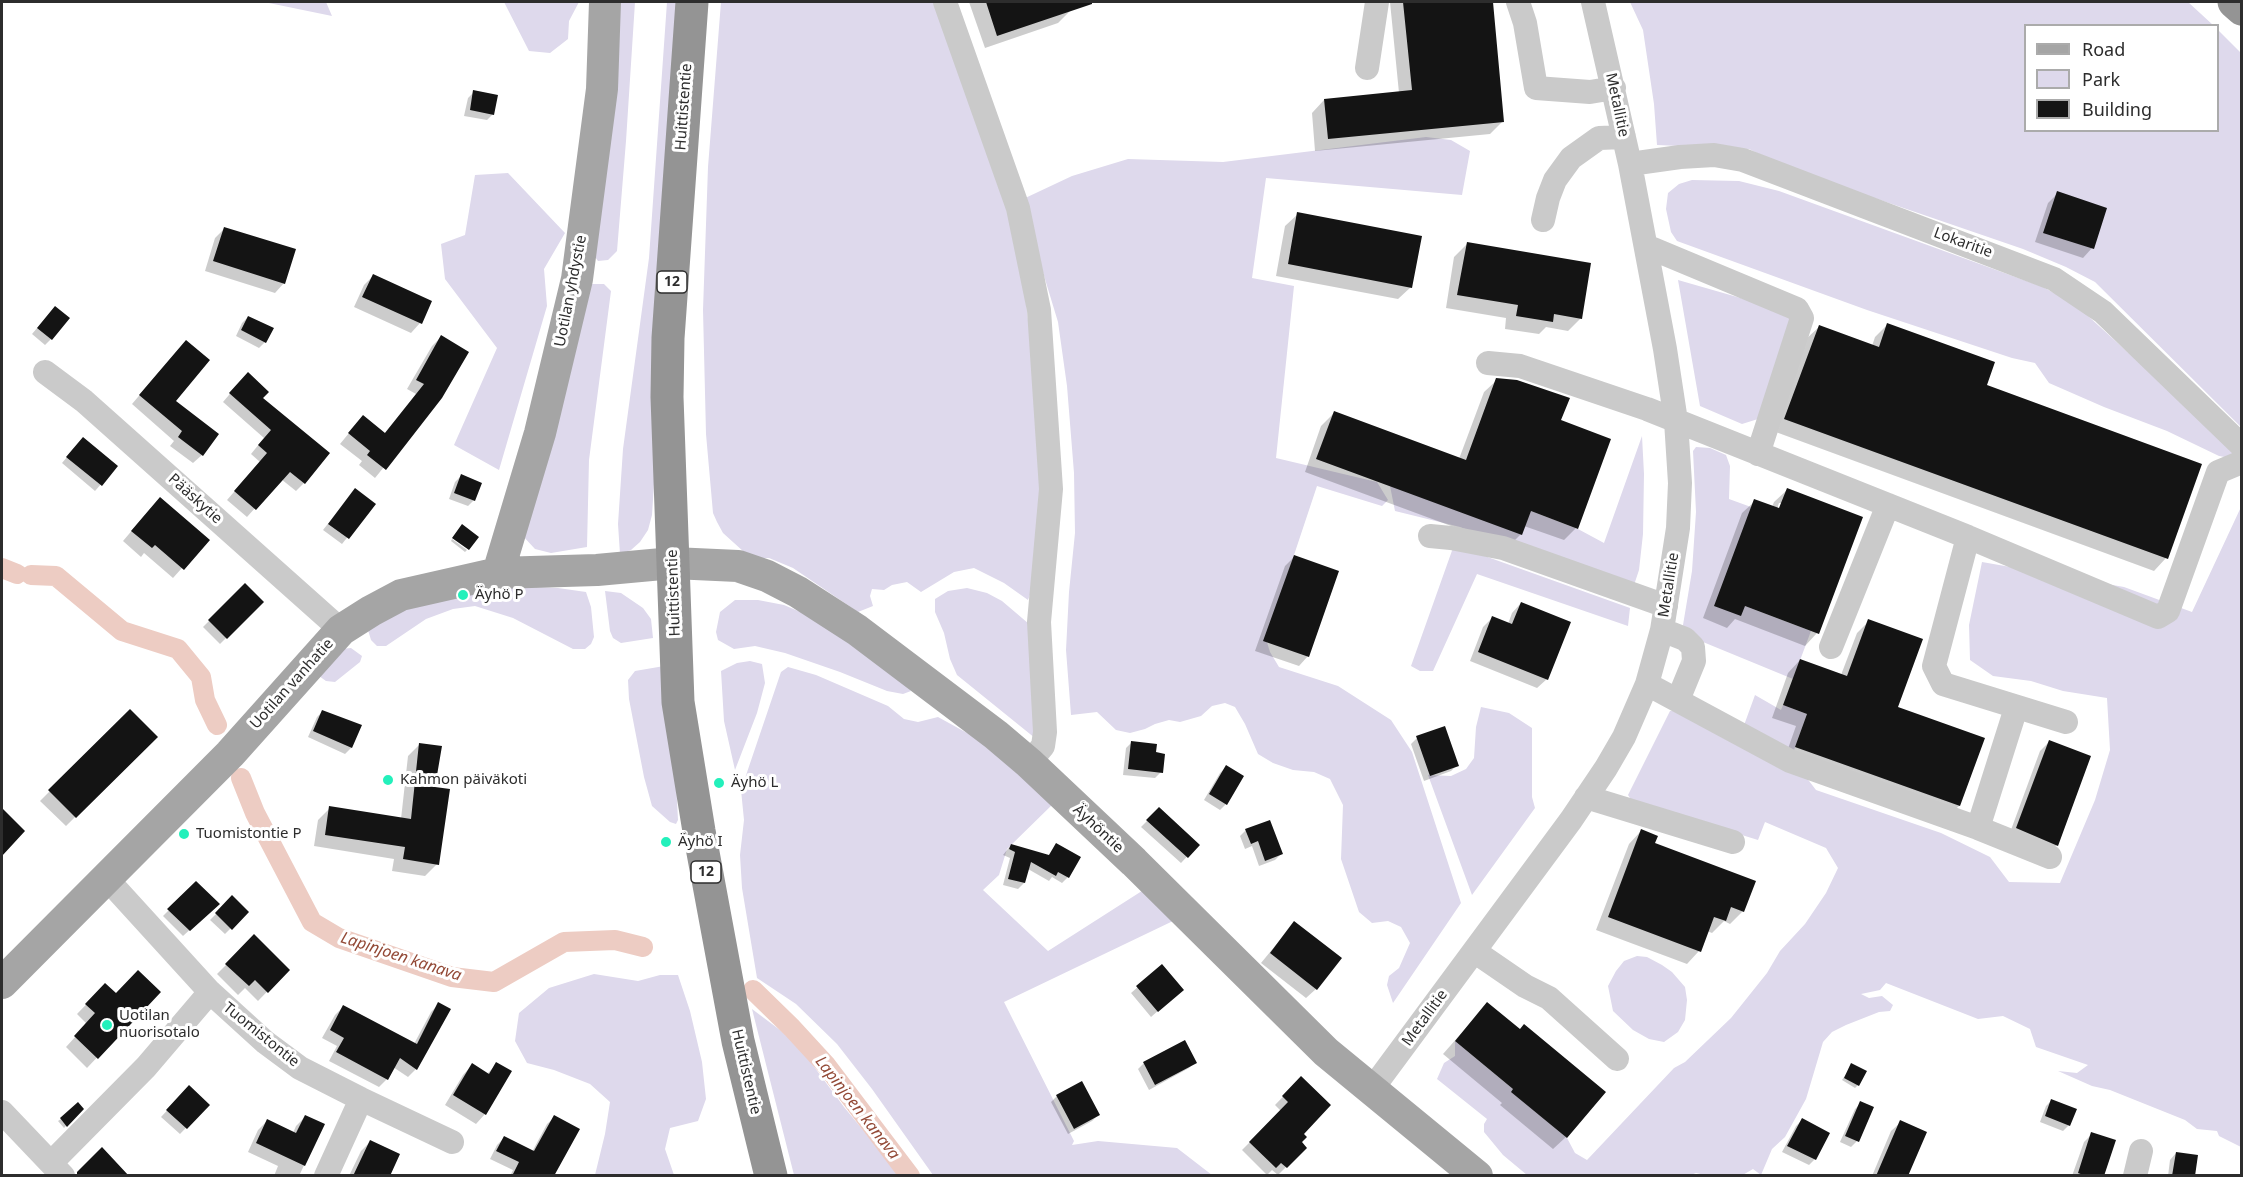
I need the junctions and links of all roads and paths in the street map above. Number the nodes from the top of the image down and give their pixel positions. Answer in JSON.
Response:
{"nodes":[{"id":1,"x":605,"y":2,"type":"edge"},
{"id":2,"x":692,"y":2,"type":"edge"},
{"id":3,"x":945,"y":2,"type":"edge"},
{"id":4,"x":1377,"y":2,"type":"edge"},
{"id":5,"x":1518,"y":2,"type":"edge"},
{"id":6,"x":1593,"y":2,"type":"edge"},
{"id":7,"x":2234,"y":2,"type":"edge"},
{"id":8,"x":2241,"y":9,"type":"edge"},
{"id":9,"x":1367,"y":68,"type":"dead end"},
{"id":10,"x":1614,"y":88,"type":"junction"},
{"id":11,"x":1624,"y":137,"type":"junction"},
{"id":12,"x":1630,"y":164,"type":"junction"},
{"id":13,"x":1543,"y":220,"type":"dead end"},
{"id":14,"x":1646,"y":246,"type":"junction"},
{"id":15,"x":1488,"y":363,"type":"dead end"},
{"id":16,"x":45,"y":372,"type":"dead end"},
{"id":17,"x":1676,"y":421,"type":"junction"},
{"id":18,"x":2241,"y":446,"type":"edge"},
{"id":19,"x":1758,"y":454,"type":"junction"},
{"id":20,"x":2241,"y":462,"type":"edge"},
{"id":21,"x":1888,"y":505,"type":"junction"},
{"id":22,"x":1430,"y":536,"type":"dead end"},
{"id":23,"x":1968,"y":537,"type":"junction"},
{"id":24,"x":673,"y":563,"type":"junction"},
{"id":25,"x":498,"y":573,"type":"junction"},
{"id":26,"x":1664,"y":618,"type":"junction"},
{"id":27,"x":341,"y":630,"type":"junction"},
{"id":28,"x":1831,"y":647,"type":"dead end"},
{"id":29,"x":1647,"y":684,"type":"junction"},
{"id":30,"x":1678,"y":700,"type":"junction"},
{"id":31,"x":2016,"y":708,"type":"junction"},
{"id":32,"x":2066,"y":722,"type":"dead end"},
{"id":33,"x":1029,"y":763,"type":"junction"},
{"id":34,"x":1586,"y":797,"type":"junction"},
{"id":35,"x":1978,"y":828,"type":"junction"},
{"id":36,"x":1733,"y":842,"type":"dead end"},
{"id":37,"x":2050,"y":857,"type":"dead end"},
{"id":38,"x":107,"y":879,"type":"junction"},
{"id":39,"x":1474,"y":951,"type":"junction"},
{"id":40,"x":2,"y":983,"type":"edge"},
{"id":41,"x":210,"y":992,"type":"junction"},
{"id":42,"x":1617,"y":1059,"type":"dead end"},
{"id":43,"x":1372,"y":1089,"type":"junction"},
{"id":44,"x":361,"y":1099,"type":"junction"},
{"id":45,"x":2,"y":1112,"type":"edge"},
{"id":46,"x":452,"y":1142,"type":"dead end"},
{"id":47,"x":2141,"y":1151,"type":"dead end"},
{"id":48,"x":57,"y":1169,"type":"edge"},
{"id":49,"x":326,"y":1176,"type":"edge"},
{"id":50,"x":771,"y":1176,"type":"edge"},
{"id":51,"x":1477,"y":1176,"type":"edge"},
{"id":52,"x":2135,"y":1176,"type":"edge"}],
"edges":[{"from":1,"to":25,"type":"main road","name":"Uotilan yhdystie"},
{"from":2,"to":24,"type":"highway","name":"Huittistentie","number":"12"},
{"from":3,"to":33,"type":"street"},
{"from":4,"to":9,"type":"street"},
{"from":5,"to":10,"type":"street"},
{"from":6,"to":10,"type":"street","name":"Metallitie"},
{"from":7,"to":8,"type":"highway"},
{"from":10,"to":11,"type":"street","name":"Metallitie"},
{"from":11,"to":12,"type":"street","name":"Metallitie"},
{"from":11,"to":13,"type":"street"},
{"from":12,"to":14,"type":"street","name":"Metallitie"},
{"from":12,"to":18,"type":"street","name":"Lokaritie"},
{"from":14,"to":17,"type":"street","name":"Metallitie"},
{"from":14,"to":19,"type":"street"},
{"from":15,"to":17,"type":"street"},
{"from":16,"to":27,"type":"street","name":"Pääskytie"},
{"from":17,"to":19,"type":"street"},
{"from":17,"to":26,"type":"street","name":"Metallitie"},
{"from":19,"to":21,"type":"street"},
{"from":20,"to":23,"type":"street"},
{"from":21,"to":23,"type":"street"},
{"from":21,"to":28,"type":"street"},
{"from":22,"to":26,"type":"street"},
{"from":23,"to":31,"type":"street"},
{"from":24,"to":25,"type":"main road","name":"Uotilan vanhatie"},
{"from":24,"to":33,"type":"main road","name":"Äyhöntie"},
{"from":24,"to":50,"type":"highway","name":"Huittistentie","number":"12"},
{"from":25,"to":27,"type":"main road","name":"Uotilan vanhatie"},
{"from":26,"to":29,"type":"street","name":"Metallitie"},
{"from":26,"to":30,"type":"street"},
{"from":27,"to":38,"type":"main road","name":"Uotilan vanhatie"},
{"from":29,"to":30,"type":"street"},
{"from":29,"to":34,"type":"street","name":"Metallitie"},
{"from":30,"to":35,"type":"street"},
{"from":31,"to":32,"type":"street"},
{"from":31,"to":35,"type":"street"},
{"from":33,"to":43,"type":"main road","name":"Äyhöntie"},
{"from":34,"to":36,"type":"street"},
{"from":34,"to":39,"type":"street","name":"Metallitie"},
{"from":35,"to":37,"type":"street"},
{"from":38,"to":40,"type":"main road","name":"Uotilan vanhatie"},
{"from":38,"to":41,"type":"street","name":"Tuomistontie"},
{"from":39,"to":42,"type":"street"},
{"from":39,"to":43,"type":"street","name":"Metallitie"},
{"from":41,"to":44,"type":"street","name":"Tuomistontie"},
{"from":41,"to":48,"type":"street"},
{"from":43,"to":51,"type":"main road","name":"Äyhöntie"},
{"from":44,"to":46,"type":"street","name":"Tuomistontie"},
{"from":44,"to":49,"type":"street"},
{"from":45,"to":48,"type":"street"},
{"from":47,"to":52,"type":"street"}]}
